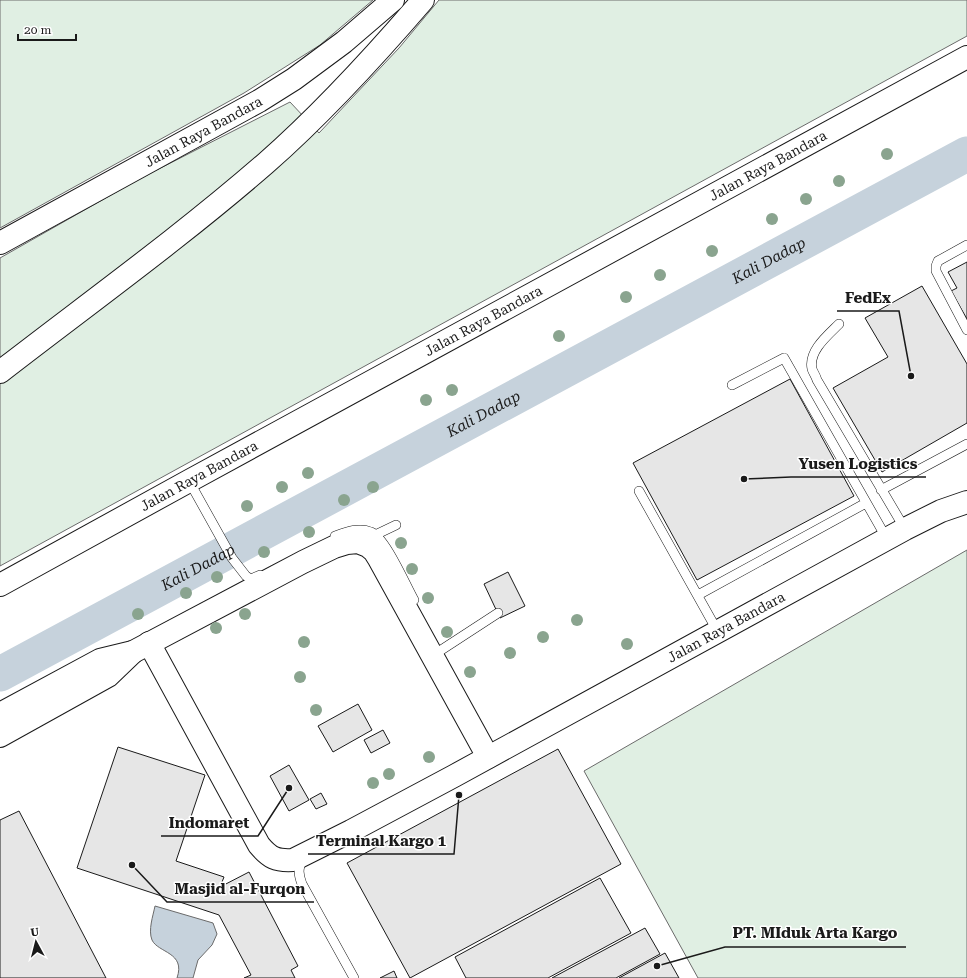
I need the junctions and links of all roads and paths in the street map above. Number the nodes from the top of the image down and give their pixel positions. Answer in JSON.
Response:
{"nodes":[{"id":1,"x":393,"y":0,"type":"edge"},
{"id":2,"x":423,"y":0,"type":"edge"},
{"id":3,"x":967,"y":57,"type":"edge"},
{"id":4,"x":0,"y":243,"type":"edge"},
{"id":5,"x":967,"y":245,"type":"edge"},
{"id":6,"x":839,"y":324,"type":"dead end"},
{"id":7,"x":967,"y":330,"type":"edge"},
{"id":8,"x":0,"y":372,"type":"edge"},
{"id":9,"x":732,"y":385,"type":"dead end"},
{"id":10,"x":967,"y":444,"type":"edge"},
{"id":11,"x":189,"y":481,"type":"junction"},
{"id":12,"x":882,"y":490,"type":"junction"},
{"id":13,"x":640,"y":491,"type":"dead end"},
{"id":14,"x":967,"y":502,"type":"edge"},
{"id":15,"x":866,"y":504,"type":"junction"},
{"id":16,"x":396,"y":525,"type":"dead end"},
{"id":17,"x":896,"y":534,"type":"junction"},
{"id":18,"x":367,"y":539,"type":"junction"},
{"id":19,"x":324,"y":541,"type":"dead end"},
{"id":20,"x":310,"y":548,"type":"dead end"},
{"id":21,"x":0,"y":585,"type":"edge"},
{"id":22,"x":698,"y":595,"type":"junction"},
{"id":23,"x":420,"y":611,"type":"dead end"},
{"id":24,"x":498,"y":613,"type":"dead end"},
{"id":25,"x":428,"y":629,"type":"dead end"},
{"id":26,"x":718,"y":632,"type":"junction"},
{"id":27,"x":141,"y":647,"type":"junction"},
{"id":28,"x":432,"y":656,"type":"junction"},
{"id":29,"x":0,"y":714,"type":"edge"},
{"id":30,"x":0,"y":736,"type":"edge"},
{"id":31,"x":488,"y":757,"type":"junction"},
{"id":32,"x":308,"y":853,"type":"junction"},
{"id":33,"x":354,"y":978,"type":"edge"}],
"edges":[{"from":1,"to":4,"type":"street","name":"Jalan Raya Bandara"},
{"from":2,"to":8,"type":"street"},
{"from":3,"to":11,"type":"street","name":"Jalan Raya Bandara"},
{"from":5,"to":7,"type":"lane"},
{"from":6,"to":12,"type":"lane"},
{"from":9,"to":15,"type":"lane"},
{"from":10,"to":12,"type":"lane"},
{"from":11,"to":20,"type":"lane"},
{"from":11,"to":21,"type":"street","name":"Jalan Raya Bandara"},
{"from":12,"to":17,"type":"lane"},
{"from":13,"to":22,"type":"lane"},
{"from":14,"to":17,"type":"street","name":"Jalan Raya Bandara"},
{"from":15,"to":17,"type":"lane"},
{"from":15,"to":22,"type":"lane"},
{"from":16,"to":18,"type":"lane"},
{"from":17,"to":26,"type":"street","name":"Jalan Raya Bandara"},
{"from":18,"to":19,"type":"lane"},
{"from":18,"to":23,"type":"lane"},
{"from":18,"to":27,"type":"street"},
{"from":18,"to":28,"type":"street"},
{"from":22,"to":26,"type":"lane"},
{"from":24,"to":28,"type":"lane"},
{"from":25,"to":28,"type":"lane"},
{"from":26,"to":31,"type":"street","name":"Jalan Raya Bandara"},
{"from":27,"to":29,"type":"street"},
{"from":27,"to":30,"type":"street"},
{"from":27,"to":32,"type":"street","name":"Jalan Raya Bandara"},
{"from":28,"to":31,"type":"street"},
{"from":31,"to":32,"type":"street","name":"Jalan Raya Bandara"},
{"from":32,"to":33,"type":"lane"}]}
